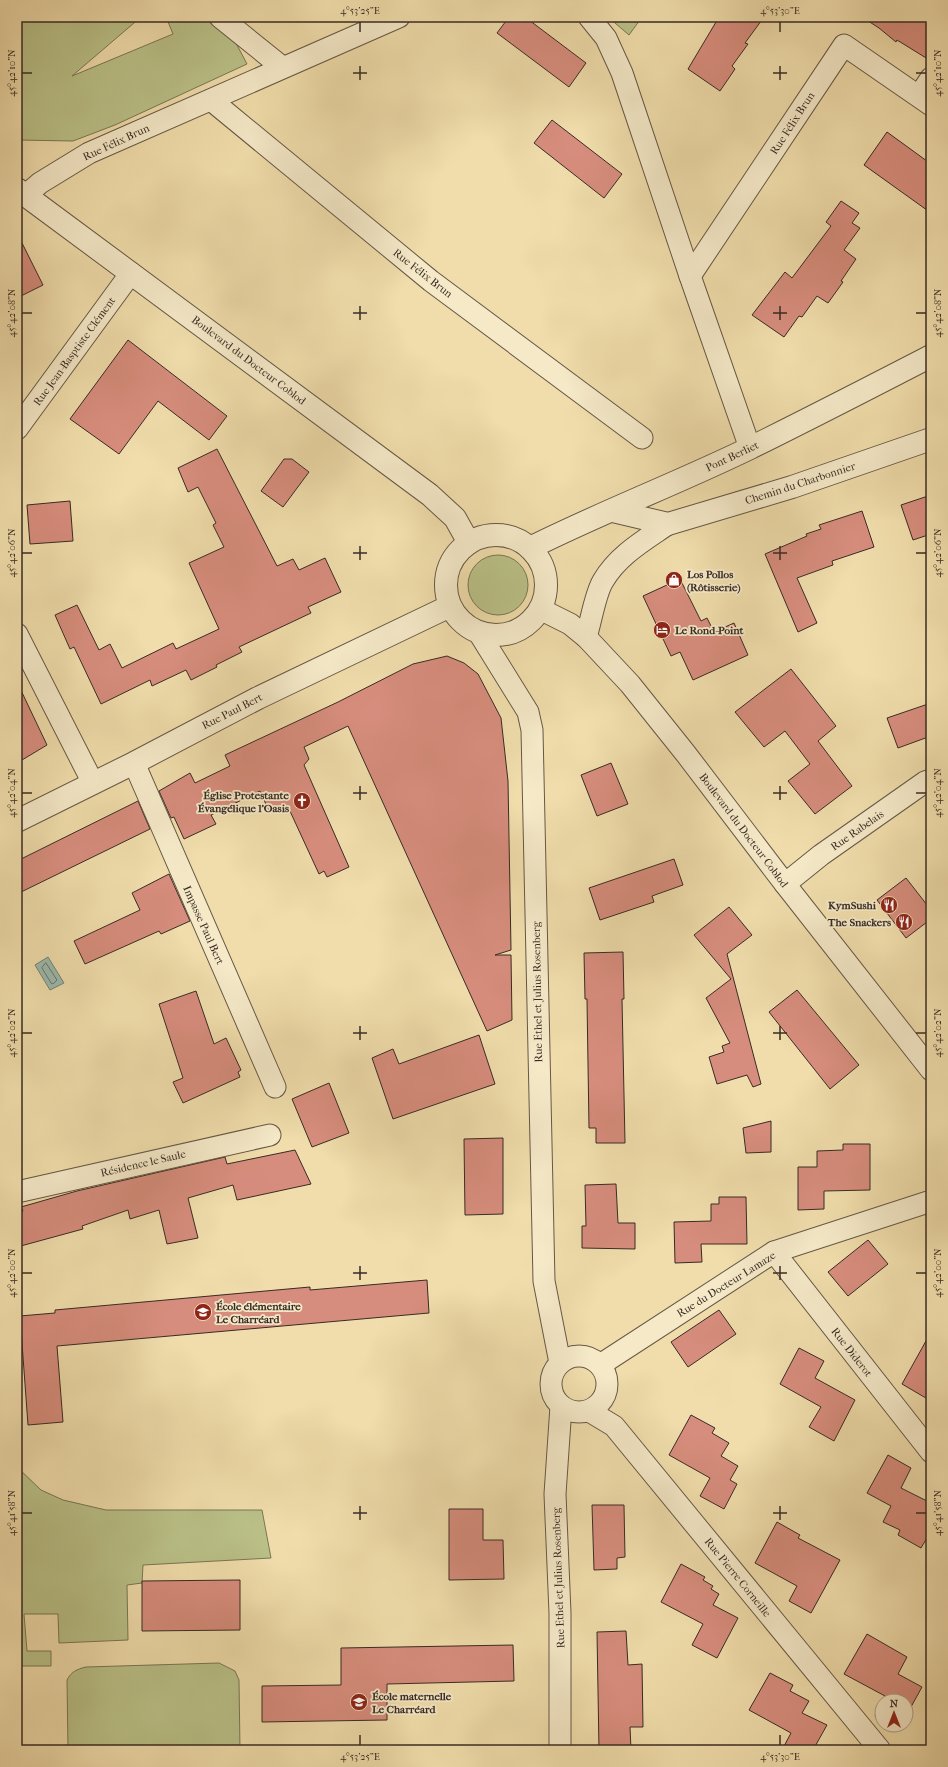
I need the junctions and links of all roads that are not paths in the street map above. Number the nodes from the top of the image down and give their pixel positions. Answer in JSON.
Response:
{"nodes":[{"id":1,"x":220,"y":17,"type":"edge"},
{"id":2,"x":399,"y":17,"type":"edge"},
{"id":3,"x":589,"y":17,"type":"edge"},
{"id":4,"x":282,"y":67,"type":"junction"},
{"id":5,"x":931,"y":78,"type":"edge"},
{"id":6,"x":211,"y":100,"type":"junction"},
{"id":7,"x":925,"y":100,"type":"edge"},
{"id":8,"x":21,"y":192,"type":"edge"},
{"id":9,"x":131,"y":273,"type":"junction"},
{"id":10,"x":690,"y":276,"type":"junction"},
{"id":11,"x":931,"y":356,"type":"edge"},
{"id":12,"x":17,"y":429,"type":"edge"},
{"id":13,"x":642,"y":438,"type":"dead end"},
{"id":14,"x":931,"y":439,"type":"edge"},
{"id":15,"x":750,"y":448,"type":"junction"},
{"id":16,"x":613,"y":511,"type":"junction"},
{"id":17,"x":668,"y":524,"type":"junction"},
{"id":18,"x":469,"y":543,"type":"junction"},
{"id":19,"x":530,"y":548,"type":"junction"},
{"id":20,"x":450,"y":606,"type":"junction"},
{"id":21,"x":540,"y":609,"type":"junction"},
{"id":22,"x":479,"y":633,"type":"junction"},
{"id":23,"x":17,"y":634,"type":"edge"},
{"id":24,"x":586,"y":637,"type":"junction"},
{"id":25,"x":134,"y":763,"type":"junction"},
{"id":26,"x":931,"y":780,"type":"edge"},
{"id":27,"x":93,"y":783,"type":"junction"},
{"id":28,"x":17,"y":821,"type":"edge"},
{"id":29,"x":784,"y":884,"type":"junction"},
{"id":30,"x":931,"y":1070,"type":"edge"},
{"id":31,"x":275,"y":1087,"type":"dead end"},
{"id":32,"x":270,"y":1135,"type":"dead end"},
{"id":33,"x":17,"y":1192,"type":"edge"},
{"id":34,"x":931,"y":1201,"type":"edge"},
{"id":35,"x":774,"y":1252,"type":"junction"},
{"id":36,"x":560,"y":1363,"type":"junction"},
{"id":37,"x":600,"y":1365,"type":"junction"},
{"id":38,"x":561,"y":1406,"type":"junction"},
{"id":39,"x":589,"y":1410,"type":"junction"},
{"id":40,"x":931,"y":1452,"type":"edge"},
{"id":41,"x":560,"y":1750,"type":"edge"},
{"id":42,"x":880,"y":1750,"type":"edge"}],
"edges":[{"from":1,"to":4,"type":"street"},
{"from":2,"to":4,"type":"street","name":"Rue Félix Brun"},
{"from":3,"to":10,"type":"street"},
{"from":4,"to":6,"type":"street","name":"Rue Félix Brun"},
{"from":5,"to":7,"type":"street","name":"Rue Félix Brun"},
{"from":6,"to":8,"type":"street","name":"Rue Félix Brun"},
{"from":6,"to":13,"type":"street","name":"Rue Félix Brun"},
{"from":7,"to":10,"type":"street","name":"Rue Félix Brun"},
{"from":8,"to":9,"type":"street","name":"Boulevard du Docteur Coblod"},
{"from":9,"to":12,"type":"street","name":"Rue Jean-Basptiste Clément"},
{"from":9,"to":18,"type":"street","name":"Boulevard du Docteur Coblod"},
{"from":10,"to":15,"type":"street"},
{"from":11,"to":15,"type":"street","name":"Pont Berliet"},
{"from":14,"to":17,"type":"street","name":"Chemin du Charbonnier"},
{"from":15,"to":16,"type":"street","name":"Pont Berliet"},
{"from":16,"to":17,"type":"street","name":"Chemin du Charbonnier"},
{"from":16,"to":19,"type":"street","name":"Pont Berliet"},
{"from":17,"to":24,"type":"street","name":"Chemin du Charbonnier"},
{"from":18,"to":19,"type":"street"},
{"from":18,"to":20,"type":"street"},
{"from":19,"to":21,"type":"street"},
{"from":20,"to":22,"type":"street"},
{"from":20,"to":25,"type":"street","name":"Rue Paul Bert"},
{"from":21,"to":22,"type":"street"},
{"from":21,"to":24,"type":"street","name":"Boulevard du Docteur Coblod"},
{"from":22,"to":36,"type":"street","name":"Rue Ethel et Julius Rosenberg"},
{"from":23,"to":27,"type":"street"},
{"from":24,"to":29,"type":"street","name":"Boulevard du Docteur Coblod"},
{"from":25,"to":27,"type":"street","name":"Rue Paul Bert"},
{"from":25,"to":31,"type":"street","name":"Impasse Paul Bert"},
{"from":26,"to":29,"type":"street","name":"Rue Rabelais"},
{"from":27,"to":28,"type":"street","name":"Rue Paul Bert"},
{"from":29,"to":30,"type":"street","name":"Boulevard du Docteur Coblod"},
{"from":32,"to":33,"type":"street","name":"Résidence le Saule"},
{"from":34,"to":35,"type":"street","name":"Rue du Docteur Lamaze"},
{"from":35,"to":37,"type":"street","name":"Rue du Docteur Lamaze"},
{"from":35,"to":40,"type":"street","name":"Rue Diderot"},
{"from":36,"to":37,"type":"street"},
{"from":36,"to":38,"type":"street"},
{"from":37,"to":39,"type":"street"},
{"from":38,"to":39,"type":"street"},
{"from":38,"to":41,"type":"street","name":"Rue Ethel et Julius Rosenberg"},
{"from":39,"to":42,"type":"street","name":"Rue Pierre Corneille"}]}
